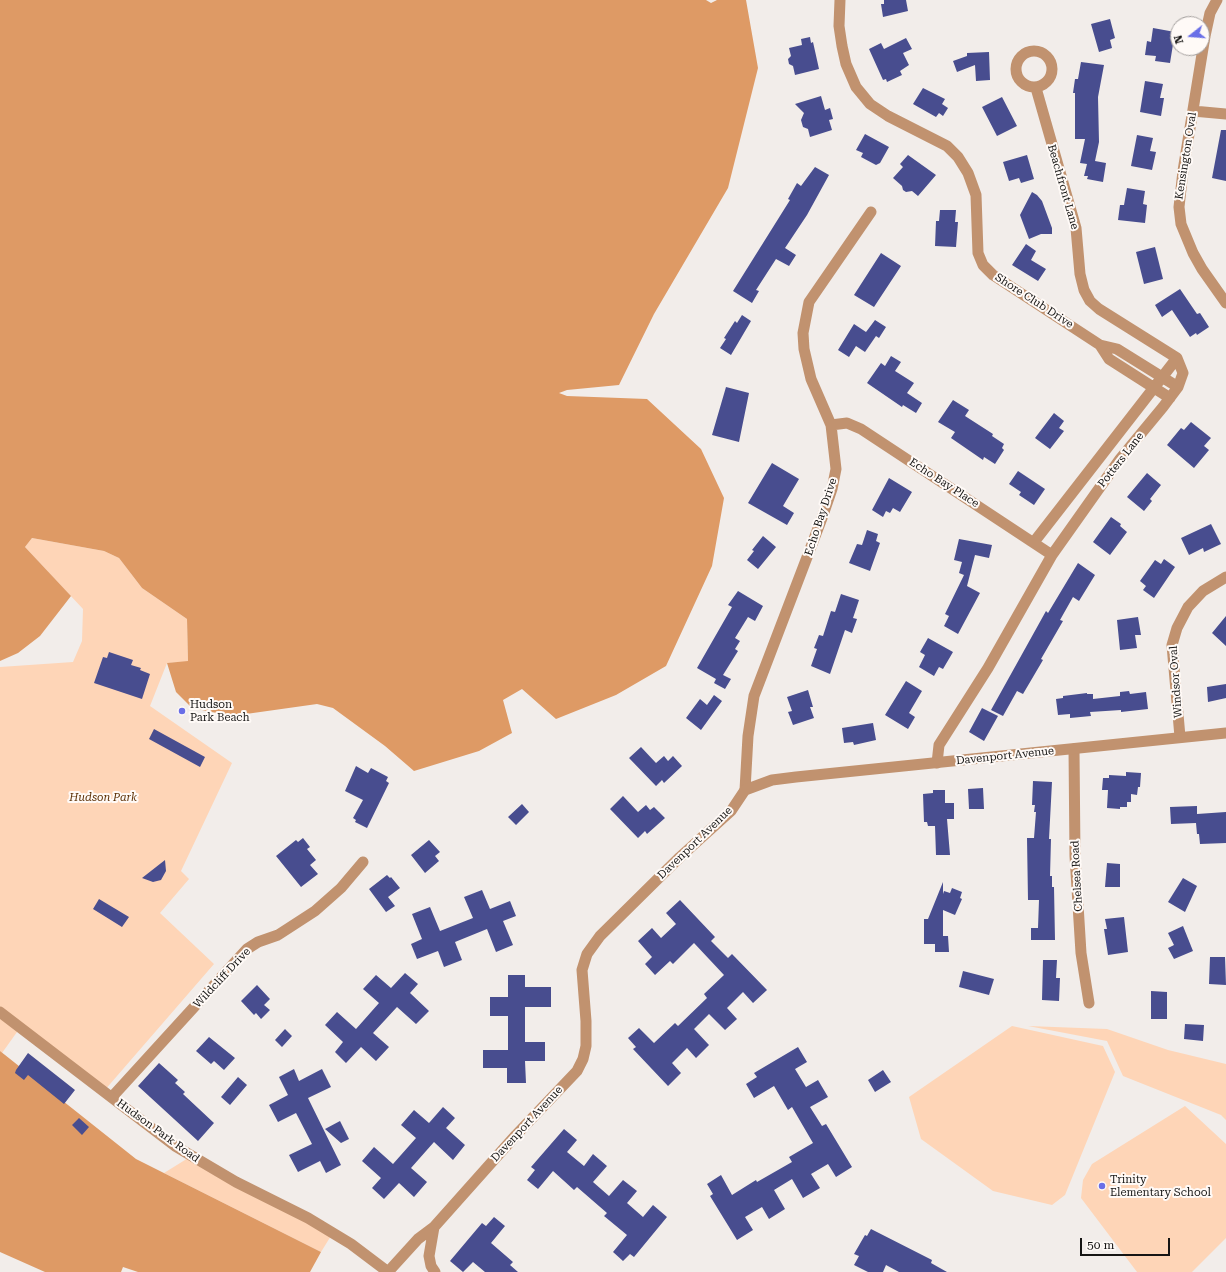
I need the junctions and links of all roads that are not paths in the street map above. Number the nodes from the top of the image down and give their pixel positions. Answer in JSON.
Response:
{"nodes":[{"id":1,"x":840,"y":0,"type":"edge"},
{"id":2,"x":1217,"y":0,"type":"edge"},
{"id":3,"x":1036,"y":88,"type":"dead end"},
{"id":4,"x":1193,"y":111,"type":"junction"},
{"id":5,"x":1226,"y":114,"type":"edge"},
{"id":6,"x":871,"y":212,"type":"dead end"},
{"id":7,"x":1226,"y":303,"type":"edge"},
{"id":8,"x":1100,"y":345,"type":"junction"},
{"id":9,"x":1177,"y":358,"type":"junction"},
{"id":10,"x":1163,"y":377,"type":"junction"},
{"id":11,"x":1178,"y":387,"type":"junction"},
{"id":12,"x":1154,"y":388,"type":"junction"},
{"id":13,"x":1170,"y":398,"type":"junction"},
{"id":14,"x":831,"y":425,"type":"junction"},
{"id":15,"x":1034,"y":542,"type":"junction"},
{"id":16,"x":1052,"y":555,"type":"junction"},
{"id":17,"x":1226,"y":577,"type":"edge"},
{"id":18,"x":1226,"y":733,"type":"edge"},
{"id":19,"x":1180,"y":738,"type":"junction"},
{"id":20,"x":1074,"y":749,"type":"junction"},
{"id":21,"x":937,"y":763,"type":"junction"},
{"id":22,"x":745,"y":790,"type":"junction"},
{"id":23,"x":363,"y":862,"type":"dead end"},
{"id":24,"x":1089,"y":1003,"type":"dead end"},
{"id":25,"x":0,"y":1012,"type":"edge"},
{"id":26,"x":112,"y":1097,"type":"junction"},
{"id":27,"x":434,"y":1226,"type":"junction"},
{"id":28,"x":388,"y":1272,"type":"edge"},
{"id":29,"x":435,"y":1272,"type":"edge"}],
"edges":[{"from":1,"to":8,"type":"street","name":"Shore Club Drive"},
{"from":2,"to":4,"type":"street","name":"Kensington Oval"},
{"from":3,"to":9,"type":"street","name":"Beachfront Lane"},
{"from":4,"to":5,"type":"street"},
{"from":4,"to":7,"type":"street","name":"Kensington Oval"},
{"from":6,"to":14,"type":"street","name":"Echo Bay Drive"},
{"from":8,"to":10,"type":"street","name":"Shore Club Drive"},
{"from":8,"to":12,"type":"street","name":"Shore Club Drive"},
{"from":9,"to":10,"type":"street","name":"Potters Lane"},
{"from":9,"to":11,"type":"street","name":"Potters Lane"},
{"from":10,"to":11,"type":"street","name":"Shore Club Drive"},
{"from":10,"to":12,"type":"street","name":"Potters Lane"},
{"from":11,"to":13,"type":"street","name":"Potters Lane"},
{"from":12,"to":13,"type":"street","name":"Shore Club Drive"},
{"from":12,"to":15,"type":"street","name":"Potters Lane"},
{"from":13,"to":16,"type":"street","name":"Potters Lane"},
{"from":14,"to":15,"type":"street","name":"Echo Bay Place"},
{"from":14,"to":22,"type":"street","name":"Echo Bay Drive"},
{"from":15,"to":16,"type":"street","name":"Echo Bay Place"},
{"from":16,"to":21,"type":"street","name":"Potters Lane"},
{"from":17,"to":19,"type":"street","name":"Windsor Oval"},
{"from":18,"to":19,"type":"street","name":"Davenport Avenue"},
{"from":19,"to":20,"type":"street","name":"Davenport Avenue"},
{"from":20,"to":21,"type":"street","name":"Davenport Avenue"},
{"from":20,"to":24,"type":"street","name":"Chelsea Road"},
{"from":21,"to":22,"type":"street","name":"Davenport Avenue"},
{"from":22,"to":27,"type":"street","name":"Davenport Avenue"},
{"from":23,"to":26,"type":"street","name":"Wildcliff Drive"},
{"from":25,"to":26,"type":"street","name":"Hudson Park Road"},
{"from":26,"to":28,"type":"street","name":"Hudson Park Road"},
{"from":27,"to":28,"type":"street","name":"Davenport Avenue"},
{"from":27,"to":29,"type":"street"}]}
